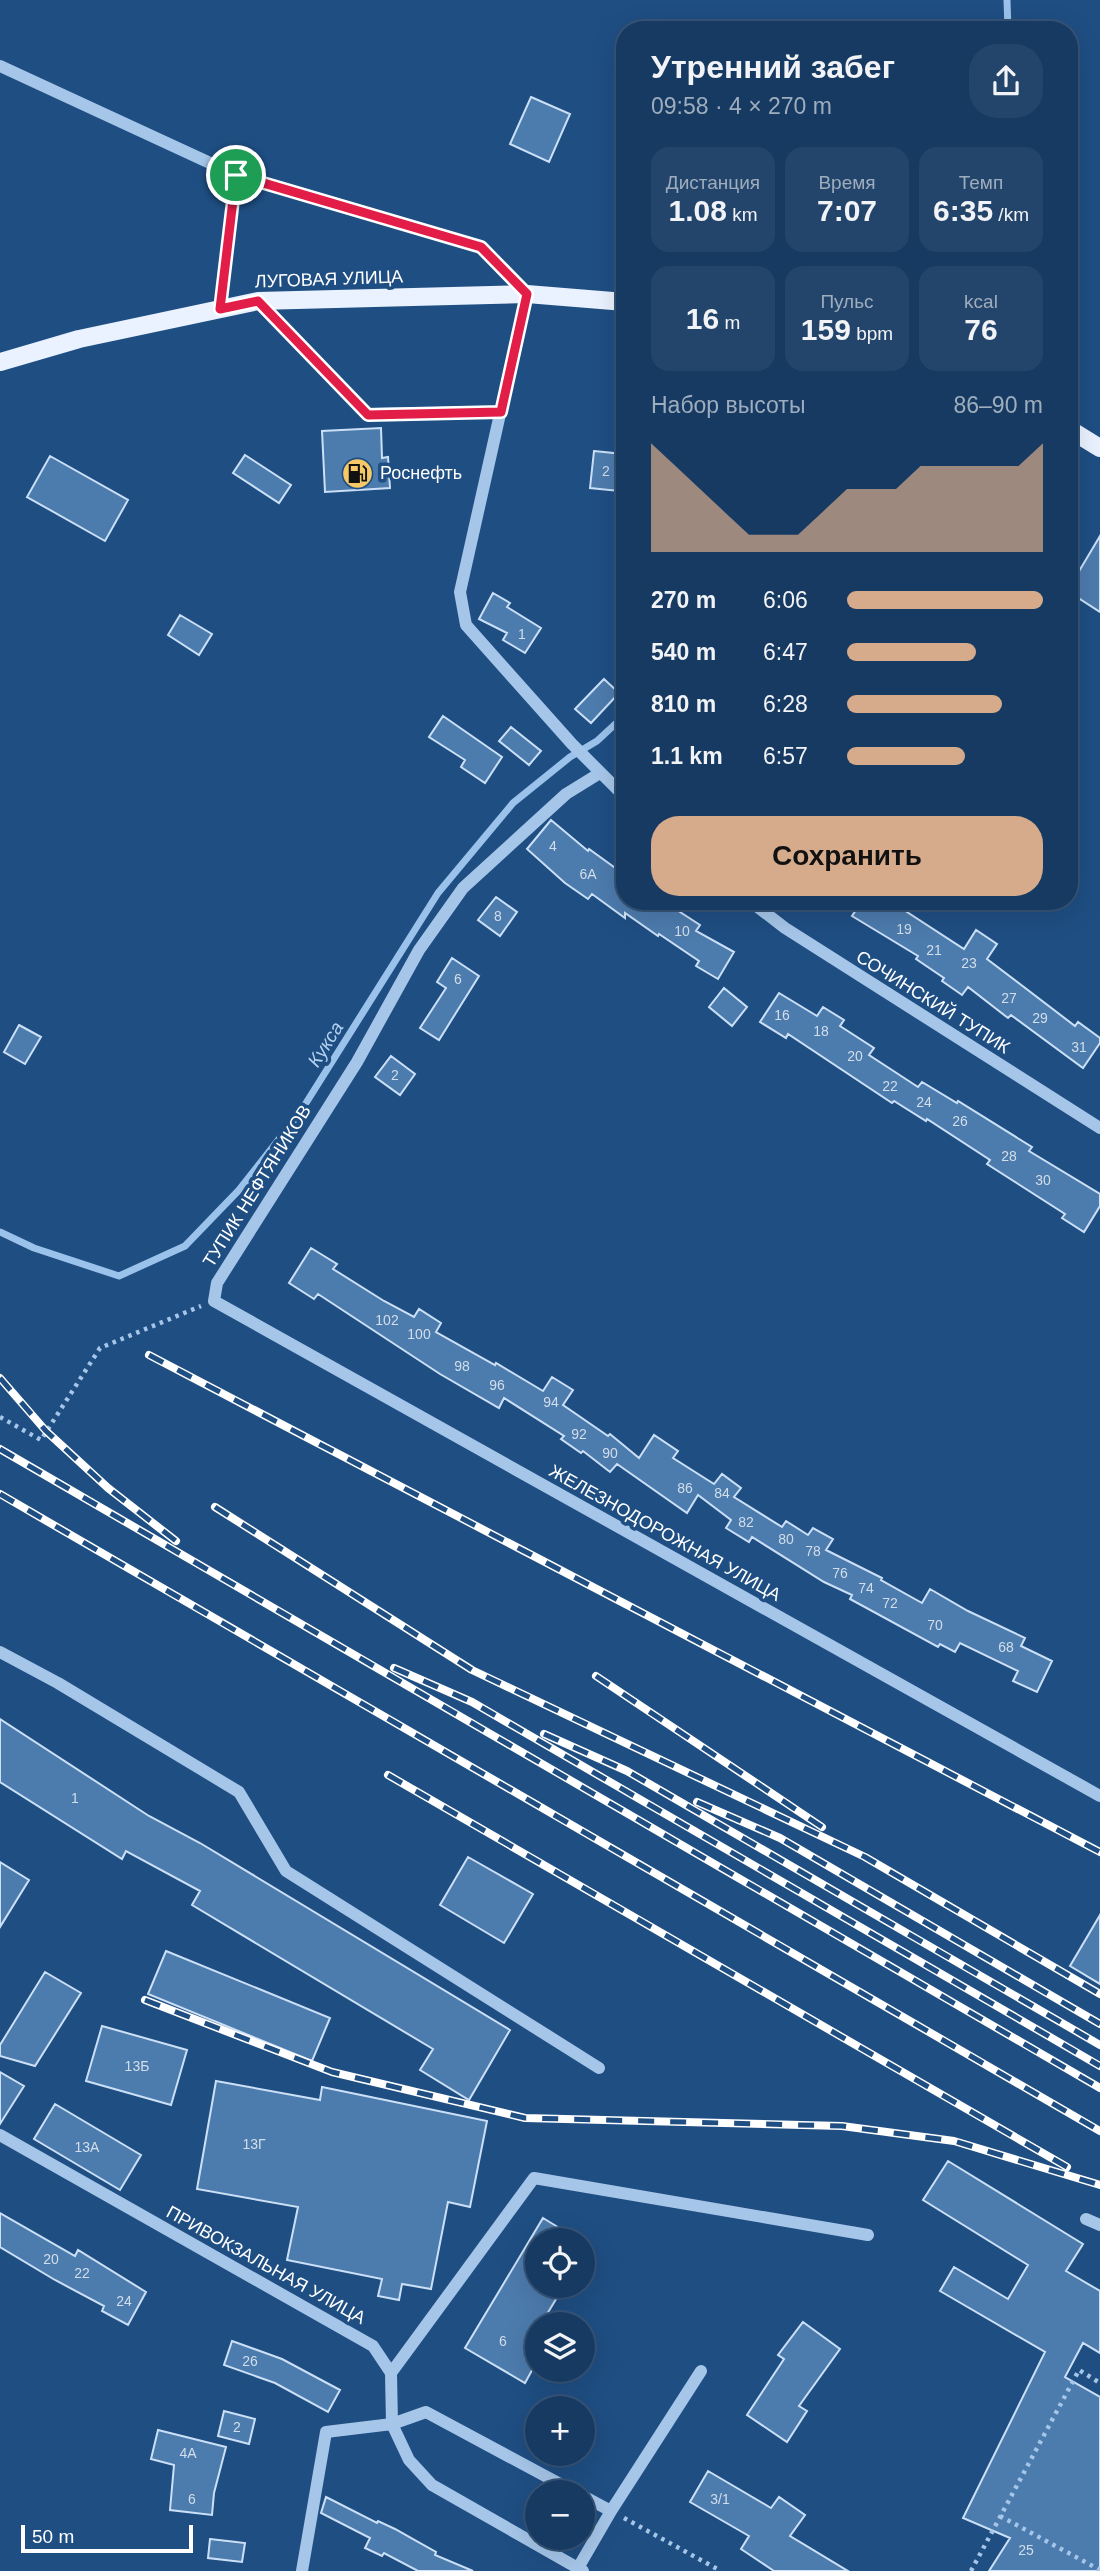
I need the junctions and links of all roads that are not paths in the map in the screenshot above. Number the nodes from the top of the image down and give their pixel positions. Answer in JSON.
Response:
{"nodes":[{"id":1,"x":0,"y":66,"type":"edge"},
{"id":2,"x":236,"y":175,"type":"junction"},
{"id":3,"x":527,"y":294,"type":"junction"},
{"id":4,"x":258,"y":301,"type":"junction"},
{"id":5,"x":616,"y":301,"type":"edge"},
{"id":6,"x":220,"y":309,"type":"junction"},
{"id":7,"x":0,"y":362,"type":"edge"},
{"id":8,"x":501,"y":412,"type":"junction"},
{"id":9,"x":1078,"y":435,"type":"edge"},
{"id":10,"x":1100,"y":448,"type":"edge"},
{"id":11,"x":600,"y":774,"type":"junction"},
{"id":12,"x":616,"y":789,"type":"edge"},
{"id":13,"x":762,"y":910,"type":"edge"},
{"id":14,"x":1100,"y":1128,"type":"edge"},
{"id":15,"x":214,"y":1301,"type":"joint"},
{"id":16,"x":0,"y":1652,"type":"edge"},
{"id":17,"x":1100,"y":1796,"type":"edge"},
{"id":18,"x":599,"y":2068,"type":"dead end"},
{"id":19,"x":0,"y":2135,"type":"edge"},
{"id":20,"x":1086,"y":2219,"type":"dead end"},
{"id":21,"x":1100,"y":2225,"type":"edge"},
{"id":22,"x":868,"y":2235,"type":"dead end"},
{"id":23,"x":701,"y":2371,"type":"dead end"},
{"id":24,"x":391,"y":2373,"type":"junction"},
{"id":25,"x":392,"y":2424,"type":"junction"},
{"id":26,"x":553,"y":2480,"type":"edge"},
{"id":27,"x":595,"y":2502,"type":"edge"},
{"id":28,"x":611,"y":2511,"type":"junction"},
{"id":29,"x":580,"y":2569,"type":"edge"},
{"id":30,"x":302,"y":2571,"type":"edge"}],
"edges":[{"from":1,"to":2,"type":"street"},
{"from":2,"to":3,"type":"street"},
{"from":2,"to":6,"type":"street"},
{"from":3,"to":4,"type":"main road","name":"ЛУГОВАЯ УЛИЦА"},
{"from":3,"to":5,"type":"main road","name":"ЛУГОВАЯ УЛИЦА"},
{"from":3,"to":8,"type":"street"},
{"from":4,"to":6,"type":"main road","name":"ЛУГОВАЯ УЛИЦА"},
{"from":4,"to":8,"type":"street"},
{"from":6,"to":7,"type":"main road","name":"ЛУГОВАЯ УЛИЦА"},
{"from":8,"to":11,"type":"street"},
{"from":9,"to":10,"type":"main road"},
{"from":11,"to":12,"type":"street"},
{"from":11,"to":15,"type":"street","name":"ТУПИК НЕФТЯНИКОВ"},
{"from":13,"to":14,"type":"street","name":"СОЧИНСКИЙ ТУПИК"},
{"from":15,"to":17,"type":"street","name":"ЖЕЛЕЗНОДОРОЖНАЯ УЛИЦА"},
{"from":16,"to":18,"type":"street"},
{"from":19,"to":24,"type":"street","name":"ПРИВОКЗАЛЬНАЯ УЛИЦА"},
{"from":20,"to":21,"type":"street"},
{"from":22,"to":24,"type":"street"},
{"from":23,"to":28,"type":"street"},
{"from":24,"to":25,"type":"street"},
{"from":25,"to":26,"type":"street"},
{"from":25,"to":29,"type":"street"},
{"from":25,"to":30,"type":"street"},
{"from":27,"to":28,"type":"street"},
{"from":28,"to":29,"type":"street"}]}
